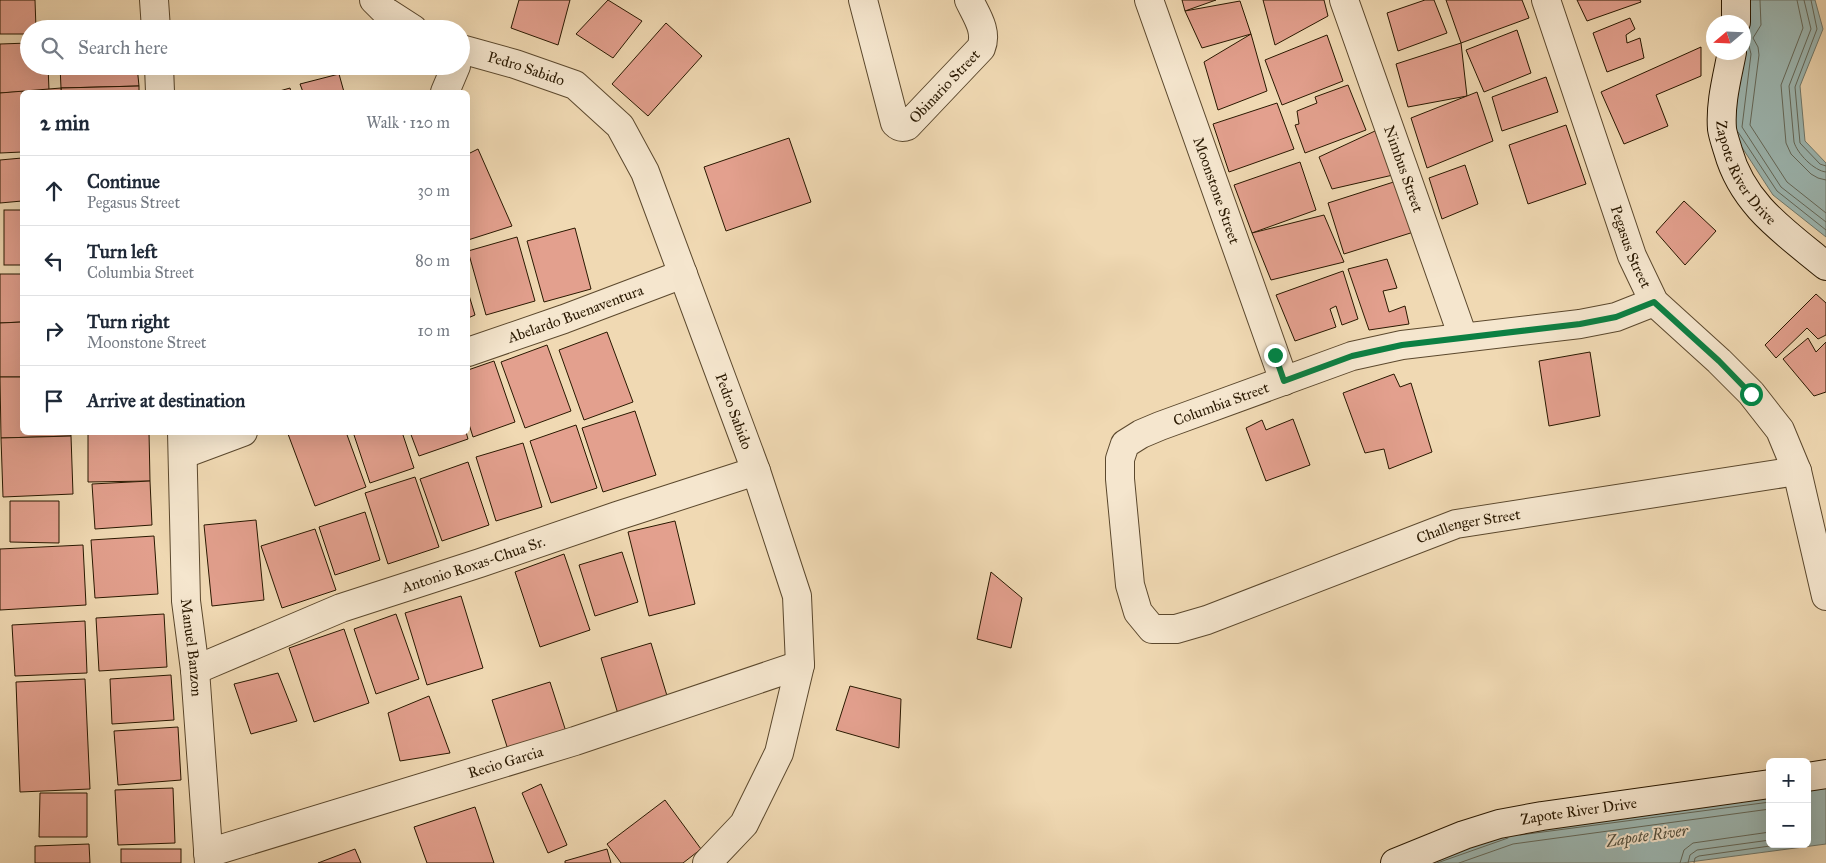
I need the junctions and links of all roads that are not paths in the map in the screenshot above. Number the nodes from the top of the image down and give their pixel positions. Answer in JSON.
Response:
{"nodes":[{"id":1,"x":154,"y":0,"type":"edge"},
{"id":2,"x":374,"y":0,"type":"edge"},
{"id":3,"x":864,"y":0,"type":"edge"},
{"id":4,"x":969,"y":0,"type":"edge"},
{"id":5,"x":1149,"y":0,"type":"edge"},
{"id":6,"x":1344,"y":0,"type":"edge"},
{"id":7,"x":1546,"y":0,"type":"edge"},
{"id":8,"x":1736,"y":0,"type":"edge"},
{"id":9,"x":1736,"y":15,"type":"edge"},
{"id":10,"x":155,"y":20,"type":"edge"},
{"id":11,"x":399,"y":20,"type":"edge"},
{"id":12,"x":470,"y":56,"type":"edge"},
{"id":13,"x":1730,"y":60,"type":"edge"},
{"id":14,"x":159,"y":75,"type":"edge"},
{"id":15,"x":452,"y":75,"type":"edge"},
{"id":16,"x":160,"y":90,"type":"edge"},
{"id":17,"x":446,"y":90,"type":"edge"},
{"id":18,"x":1826,"y":266,"type":"edge"},
{"id":19,"x":683,"y":274,"type":"junction"},
{"id":20,"x":1654,"y":302,"type":"junction"},
{"id":21,"x":1463,"y":337,"type":"junction"},
{"id":22,"x":470,"y":351,"type":"edge"},
{"id":23,"x":1284,"y":381,"type":"junction"},
{"id":24,"x":227,"y":435,"type":"edge"},
{"id":25,"x":183,"y":443,"type":"edge"},
{"id":26,"x":756,"y":471,"type":"junction"},
{"id":27,"x":1797,"y":471,"type":"junction"},
{"id":28,"x":1826,"y":596,"type":"edge"},
{"id":29,"x":1152,"y":629,"type":"joint"},
{"id":30,"x":800,"y":665,"type":"junction"},
{"id":31,"x":195,"y":670,"type":"junction"},
{"id":32,"x":1826,"y":774,"type":"edge"},
{"id":33,"x":1811,"y":776,"type":"edge"},
{"id":34,"x":1766,"y":785,"type":"edge"},
{"id":35,"x":209,"y":858,"type":"edge"},
{"id":36,"x":707,"y":863,"type":"edge"},
{"id":37,"x":1395,"y":863,"type":"edge"}],
"edges":[{"from":1,"to":10,"type":"street"},
{"from":2,"to":11,"type":"street"},
{"from":3,"to":4,"type":"street","name":"Obinario Street"},
{"from":5,"to":23,"type":"street","name":"Moonstone Street"},
{"from":6,"to":21,"type":"street","name":"Nimbus Street"},
{"from":7,"to":20,"type":"street","name":"Pegasus Street"},
{"from":8,"to":9,"type":"street"},
{"from":12,"to":19,"type":"street","name":"Pedro Sabido"},
{"from":13,"to":18,"type":"street","name":"Zapote River Drive"},
{"from":14,"to":16,"type":"street"},
{"from":15,"to":17,"type":"street"},
{"from":19,"to":22,"type":"street","name":"Abelardo Buenaventura"},
{"from":19,"to":26,"type":"street","name":"Pedro Sabido"},
{"from":20,"to":21,"type":"street","name":"Columbia Street"},
{"from":20,"to":27,"type":"street","name":"Pegasus Street"},
{"from":21,"to":23,"type":"street","name":"Columbia Street"},
{"from":23,"to":29,"type":"street","name":"Columbia Street"},
{"from":24,"to":25,"type":"street"},
{"from":25,"to":31,"type":"street","name":"Manuel Banzon"},
{"from":26,"to":30,"type":"street","name":"Pedro Sabido"},
{"from":26,"to":31,"type":"street","name":"Antonio Roxas-Chua Sr."},
{"from":27,"to":28,"type":"street","name":"Pegasus Street"},
{"from":27,"to":29,"type":"street","name":"Challenger Street"},
{"from":30,"to":35,"type":"street","name":"Recio Garcia"},
{"from":30,"to":36,"type":"street","name":"Pedro Sabido"},
{"from":31,"to":35,"type":"street","name":"Manuel Banzon"},
{"from":32,"to":33,"type":"street"},
{"from":34,"to":37,"type":"street","name":"Zapote River Drive"}]}
